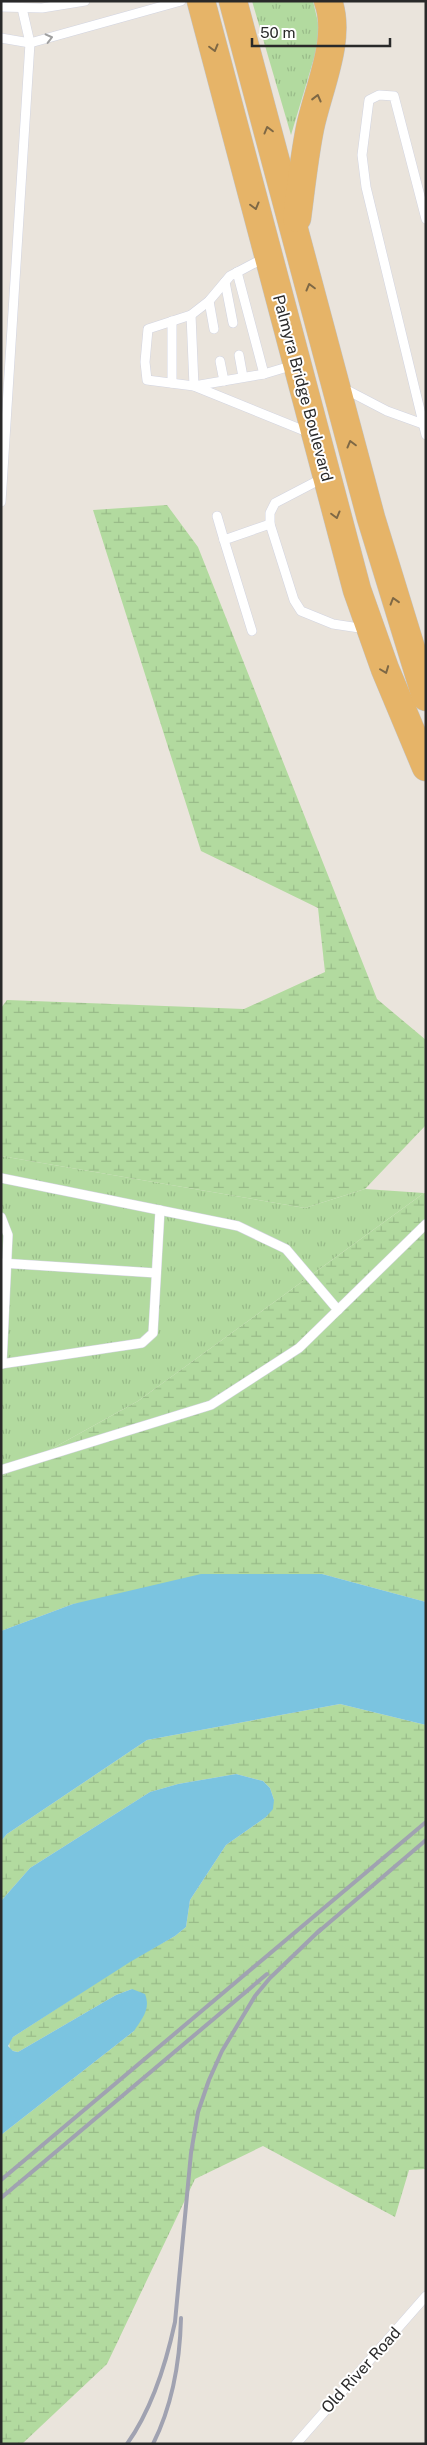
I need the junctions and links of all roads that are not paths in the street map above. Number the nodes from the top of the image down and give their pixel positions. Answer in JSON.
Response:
{"nodes":[{"id":1,"x":86,"y":1,"type":"edge"},
{"id":2,"x":181,"y":1,"type":"edge"},
{"id":3,"x":201,"y":1,"type":"edge"},
{"id":4,"x":233,"y":1,"type":"edge"},
{"id":5,"x":328,"y":1,"type":"edge"},
{"id":6,"x":1,"y":7,"type":"edge"},
{"id":7,"x":22,"y":8,"type":"junction"},
{"id":8,"x":1,"y":38,"type":"edge"},
{"id":9,"x":30,"y":42,"type":"junction"},
{"id":10,"x":426,"y":219,"type":"edge"},
{"id":11,"x":295,"y":232,"type":"junction"},
{"id":12,"x":268,"y":256,"type":"junction"},
{"id":13,"x":237,"y":272,"type":"junction"},
{"id":14,"x":226,"y":282,"type":"junction"},
{"id":15,"x":209,"y":301,"type":"junction"},
{"id":16,"x":191,"y":315,"type":"junction"},
{"id":17,"x":172,"y":322,"type":"junction"},
{"id":18,"x":233,"y":323,"type":"dead end"},
{"id":19,"x":214,"y":329,"type":"dead end"},
{"id":20,"x":239,"y":355,"type":"dead end"},
{"id":21,"x":220,"y":361,"type":"dead end"},
{"id":22,"x":296,"y":365,"type":"junction"},
{"id":23,"x":264,"y":374,"type":"junction"},
{"id":24,"x":243,"y":377,"type":"junction"},
{"id":25,"x":224,"y":381,"type":"junction"},
{"id":26,"x":172,"y":383,"type":"junction"},
{"id":27,"x":335,"y":384,"type":"junction"},
{"id":28,"x":194,"y":386,"type":"junction"},
{"id":29,"x":423,"y":424,"type":"junction"},
{"id":30,"x":315,"y":434,"type":"junction"},
{"id":31,"x":426,"y":435,"type":"edge"},
{"id":32,"x":326,"y":477,"type":"junction"},
{"id":33,"x":1,"y":502,"type":"edge"},
{"id":34,"x":217,"y":516,"type":"dead end"},
{"id":35,"x":270,"y":524,"type":"junction"},
{"id":36,"x":224,"y":540,"type":"junction"},
{"id":37,"x":370,"y":629,"type":"junction"},
{"id":38,"x":252,"y":631,"type":"dead end"},
{"id":39,"x":426,"y":697,"type":"edge"},
{"id":40,"x":426,"y":767,"type":"edge"},
{"id":41,"x":1,"y":1178,"type":"edge"},
{"id":42,"x":160,"y":1210,"type":"junction"},
{"id":43,"x":1,"y":1217,"type":"edge"},
{"id":44,"x":426,"y":1224,"type":"edge"},
{"id":45,"x":4,"y":1263,"type":"edge"},
{"id":46,"x":156,"y":1273,"type":"junction"},
{"id":47,"x":338,"y":1310,"type":"junction"},
{"id":48,"x":1,"y":1364,"type":"edge"},
{"id":49,"x":1,"y":1470,"type":"edge"},
{"id":50,"x":426,"y":2296,"type":"edge"},
{"id":51,"x":296,"y":2444,"type":"edge"}],
"edges":[{"from":1,"to":7,"type":"lane"},
{"from":9,"to":2,"type":"lane","one_way":true},
{"from":3,"to":12,"type":"highway","name":"Palmyra Bridge Boulevard","one_way":true},
{"from":11,"to":4,"type":"highway","name":"Palmyra Bridge Boulevard","one_way":true},
{"from":11,"to":5,"type":"highway","one_way":true},
{"from":6,"to":7,"type":"lane"},
{"from":7,"to":9,"type":"lane"},
{"from":8,"to":9,"type":"lane"},
{"from":9,"to":33,"type":"lane"},
{"from":10,"to":29,"type":"lane"},
{"from":27,"to":11,"type":"highway","name":"Palmyra Bridge Boulevard","one_way":true},
{"from":12,"to":13,"type":"lane"},
{"from":12,"to":22,"type":"highway","name":"Palmyra Bridge Boulevard"},
{"from":13,"to":14,"type":"lane"},
{"from":13,"to":23,"type":"lane"},
{"from":14,"to":15,"type":"lane"},
{"from":14,"to":18,"type":"lane"},
{"from":15,"to":16,"type":"lane"},
{"from":15,"to":19,"type":"lane"},
{"from":16,"to":17,"type":"lane"},
{"from":16,"to":28,"type":"lane"},
{"from":17,"to":26,"type":"lane"},
{"from":17,"to":26,"type":"lane"},
{"from":20,"to":24,"type":"lane"},
{"from":21,"to":25,"type":"lane"},
{"from":22,"to":23,"type":"lane"},
{"from":22,"to":30,"type":"highway","name":"Palmyra Bridge Boulevard"},
{"from":23,"to":24,"type":"lane"},
{"from":24,"to":25,"type":"lane"},
{"from":25,"to":28,"type":"lane"},
{"from":26,"to":28,"type":"lane"},
{"from":27,"to":29,"type":"lane"},
{"from":39,"to":27,"type":"highway","name":"Palmyra Bridge Boulevard","one_way":true},
{"from":28,"to":30,"type":"lane"},
{"from":29,"to":31,"type":"lane"},
{"from":30,"to":32,"type":"highway","name":"Palmyra Bridge Boulevard"},
{"from":32,"to":35,"type":"lane"},
{"from":32,"to":37,"type":"highway","name":"Palmyra Bridge Boulevard","one_way":true},
{"from":34,"to":36,"type":"lane"},
{"from":35,"to":36,"type":"lane"},
{"from":35,"to":37,"type":"lane"},
{"from":36,"to":38,"type":"lane"},
{"from":37,"to":40,"type":"highway","name":"Palmyra Bridge Boulevard","one_way":true},
{"from":41,"to":42,"type":"lane"},
{"from":42,"to":46,"type":"lane"},
{"from":42,"to":47,"type":"lane"},
{"from":43,"to":45,"type":"lane"},
{"from":44,"to":47,"type":"lane"},
{"from":45,"to":46,"type":"lane"},
{"from":45,"to":48,"type":"lane"},
{"from":46,"to":48,"type":"lane"},
{"from":47,"to":49,"type":"lane"},
{"from":50,"to":51,"type":"lane","name":"Old River Road"}]}
